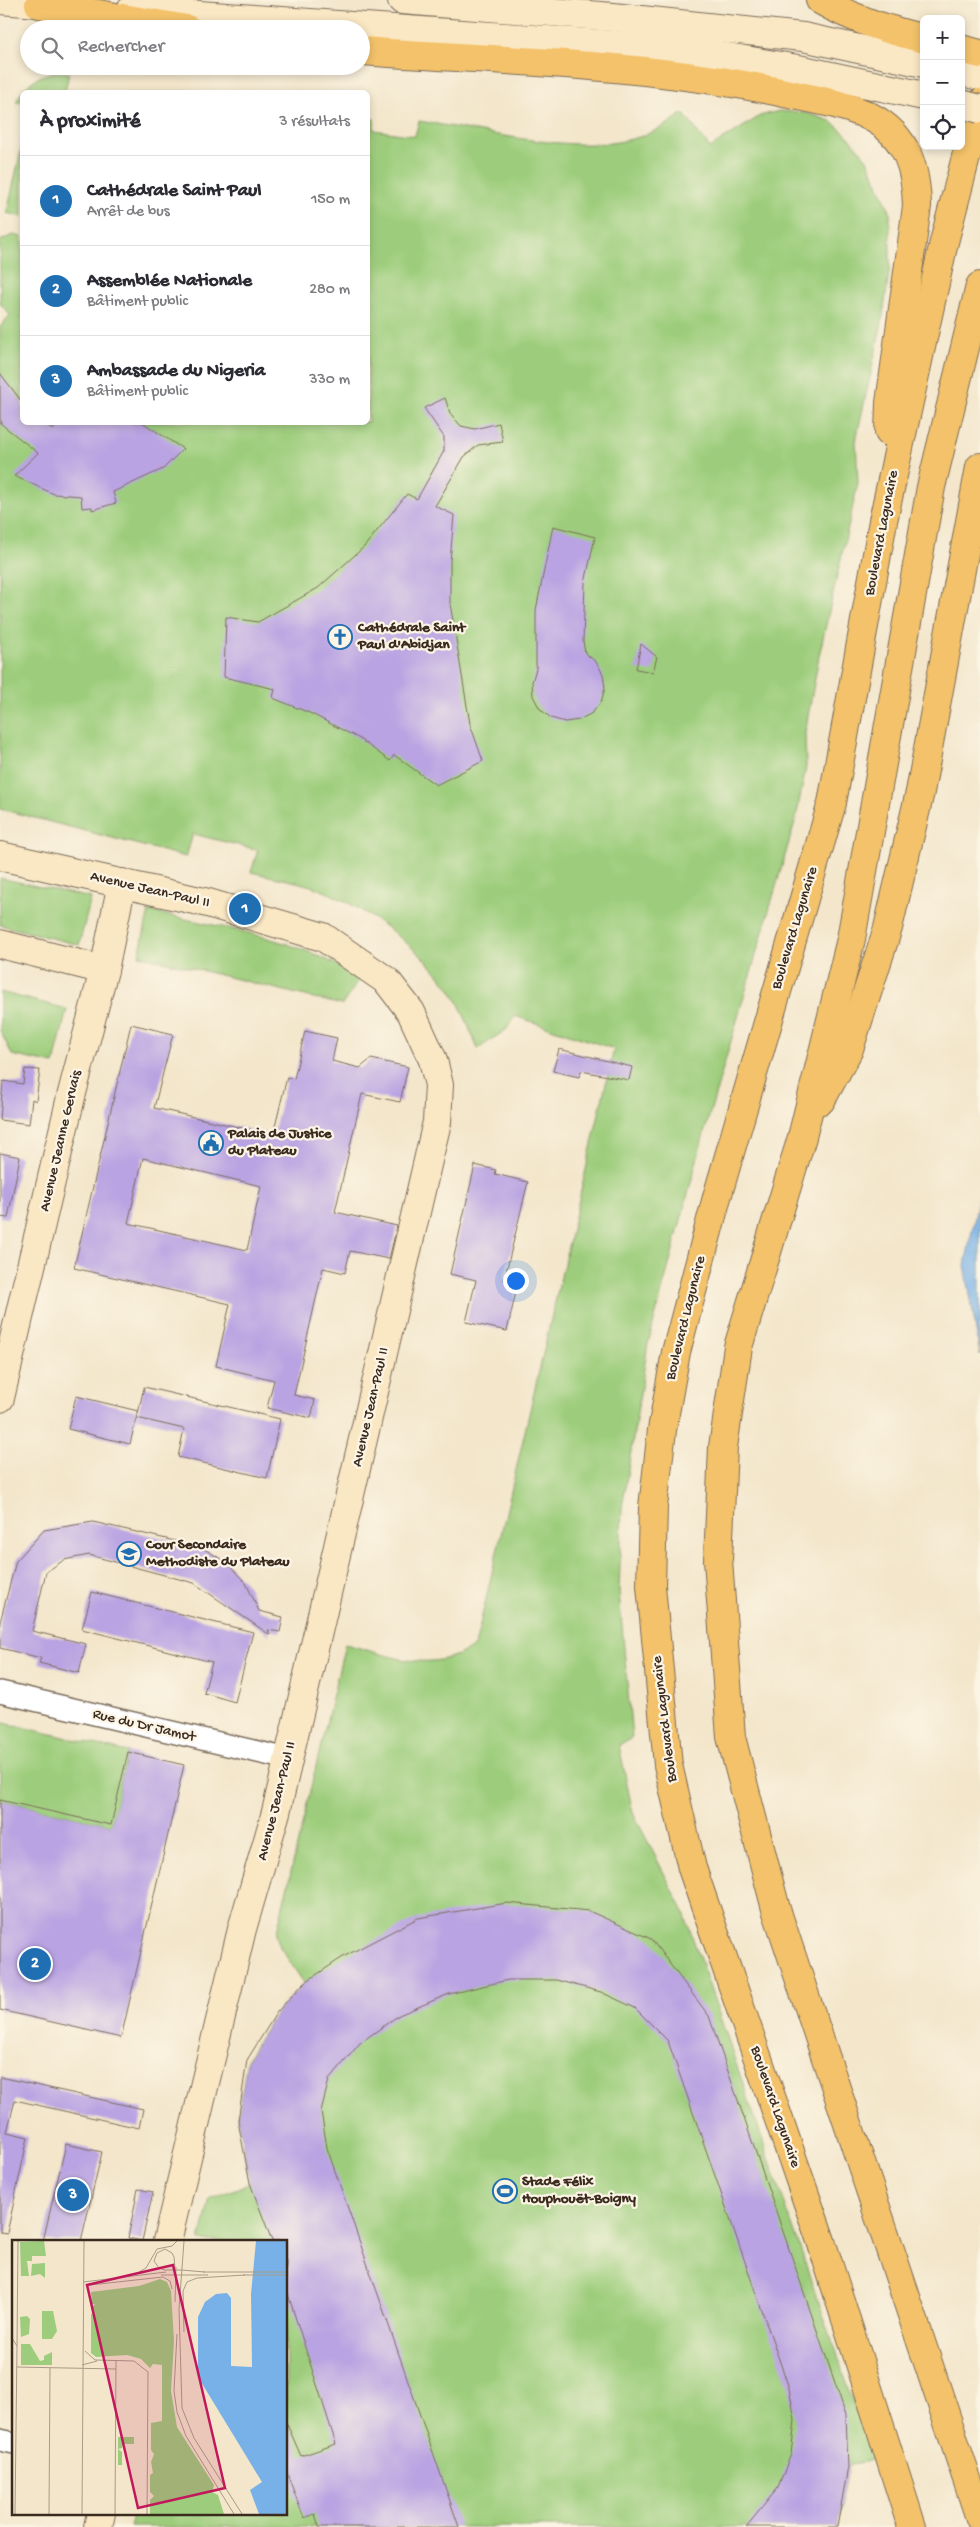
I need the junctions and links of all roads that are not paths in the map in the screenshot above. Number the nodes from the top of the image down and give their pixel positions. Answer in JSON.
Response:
{"nodes":[{"id":1,"x":0,"y":0,"type":"edge"},
{"id":2,"x":402,"y":0,"type":"edge"},
{"id":3,"x":820,"y":0,"type":"edge"},
{"id":4,"x":39,"y":4,"type":"junction"},
{"id":5,"x":134,"y":20,"type":"edge"},
{"id":6,"x":269,"y":20,"type":"edge"},
{"id":7,"x":370,"y":27,"type":"edge"},
{"id":8,"x":875,"y":39,"type":"junction"},
{"id":9,"x":920,"y":39,"type":"edge"},
{"id":10,"x":965,"y":50,"type":"edge"},
{"id":11,"x":370,"y":52,"type":"edge"},
{"id":12,"x":980,"y":54,"type":"edge"},
{"id":13,"x":920,"y":62,"type":"edge"},
{"id":14,"x":965,"y":73,"type":"edge"},
{"id":15,"x":980,"y":76,"type":"edge"},
{"id":16,"x":980,"y":83,"type":"edge"},
{"id":17,"x":920,"y":95,"type":"edge"},
{"id":18,"x":974,"y":107,"type":"edge"},
{"id":19,"x":980,"y":286,"type":"edge"},
{"id":20,"x":978,"y":479,"type":"edge"},
{"id":21,"x":884,"y":520,"type":"junction"},
{"id":22,"x":0,"y":856,"type":"edge"},
{"id":23,"x":122,"y":883,"type":"junction"},
{"id":24,"x":0,"y":944,"type":"edge"},
{"id":25,"x":104,"y":970,"type":"junction"},
{"id":26,"x":802,"y":1137,"type":"junction"},
{"id":27,"x":0,"y":1398,"type":"edge"},
{"id":28,"x":0,"y":1692,"type":"edge"},
{"id":29,"x":288,"y":1759,"type":"junction"},
{"id":30,"x":167,"y":2240,"type":"edge"},
{"id":31,"x":101,"y":2514,"type":"edge"},
{"id":32,"x":980,"y":2518,"type":"edge"},
{"id":33,"x":98,"y":2527,"type":"edge"},
{"id":34,"x":912,"y":2527,"type":"edge"}],
"edges":[{"from":1,"to":4,"type":"main road"},
{"from":2,"to":8,"type":"main road"},
{"from":3,"to":8,"type":"highway"},
{"from":4,"to":5,"type":"highway"},
{"from":4,"to":6,"type":"main road"},
{"from":7,"to":17,"type":"main road"},
{"from":8,"to":9,"type":"highway"},
{"from":8,"to":13,"type":"main road"},
{"from":10,"to":12,"type":"highway"},
{"from":11,"to":21,"type":"highway"},
{"from":14,"to":15,"type":"main road"},
{"from":16,"to":18,"type":"highway","name":"Boulevard Lagunaire"},
{"from":18,"to":21,"type":"highway","name":"Boulevard Lagunaire"},
{"from":19,"to":26,"type":"highway"},
{"from":20,"to":26,"type":"highway"},
{"from":21,"to":34,"type":"highway","name":"Boulevard Lagunaire"},
{"from":22,"to":23,"type":"main road","name":"Avenue Jean-Paul II"},
{"from":23,"to":25,"type":"main road","name":"Avenue Jeanne Gervais"},
{"from":23,"to":29,"type":"main road","name":"Avenue Jean-Paul II"},
{"from":24,"to":25,"type":"main road"},
{"from":25,"to":27,"type":"main road","name":"Avenue Jeanne Gervais"},
{"from":26,"to":32,"type":"highway"},
{"from":28,"to":29,"type":"street","name":"Rue du Dr Jamot"},
{"from":29,"to":30,"type":"main road","name":"Avenue Jean-Paul II"},
{"from":31,"to":33,"type":"main road"}]}
